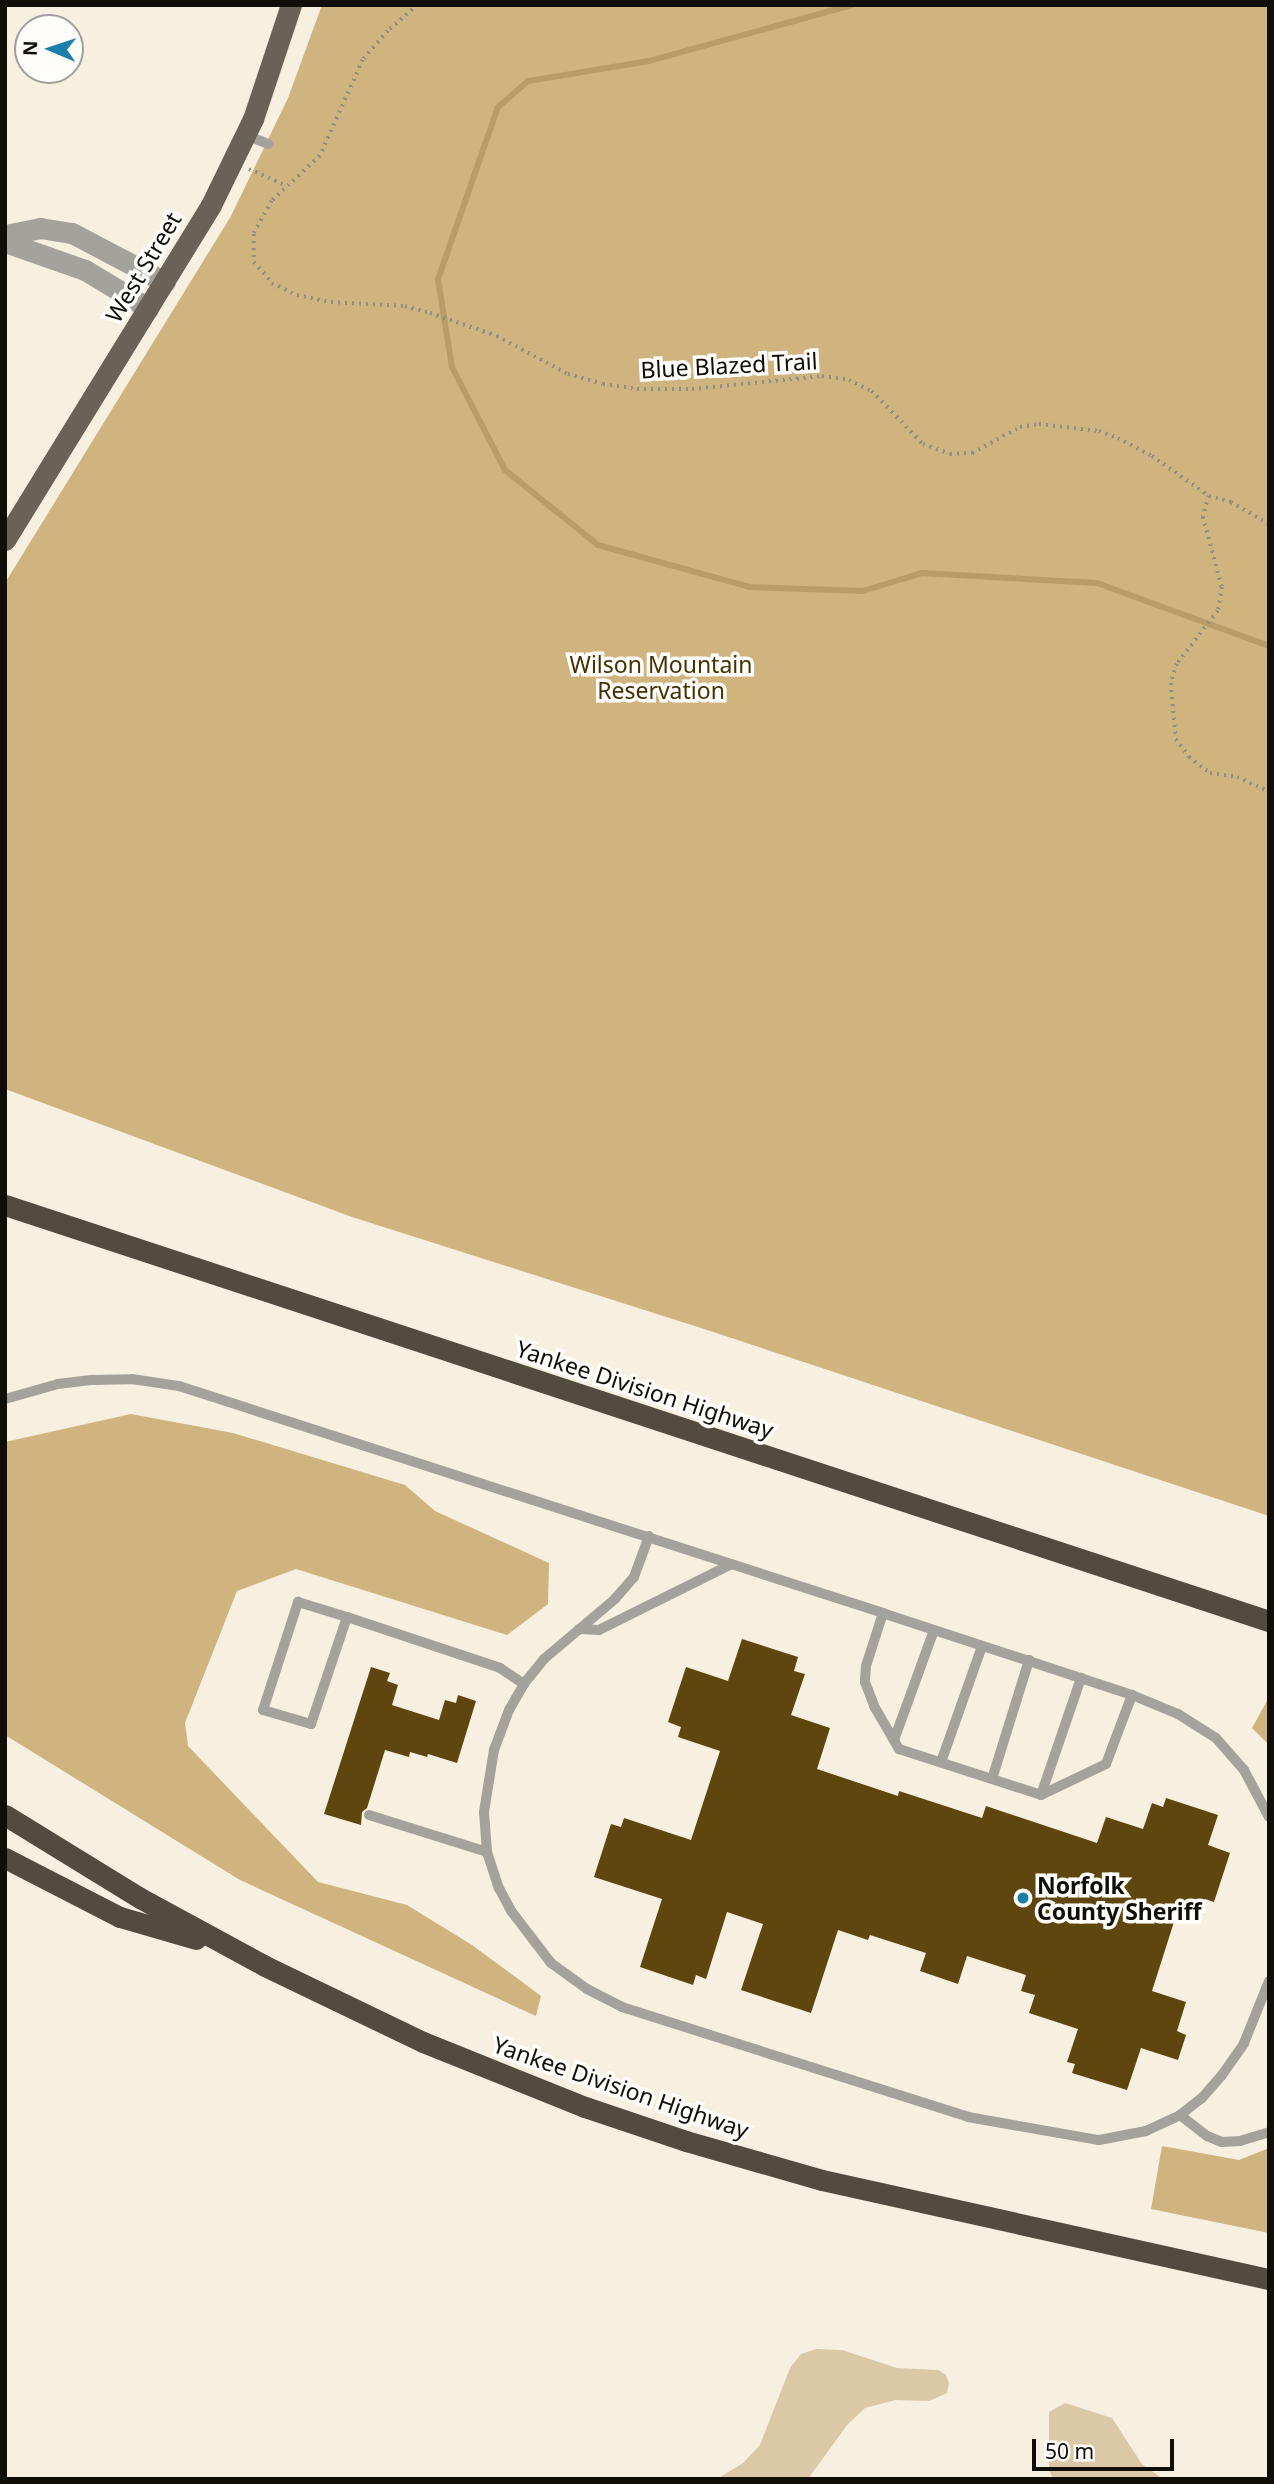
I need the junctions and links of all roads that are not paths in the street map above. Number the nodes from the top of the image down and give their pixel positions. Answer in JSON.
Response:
{"nodes":[{"id":1,"x":291,"y":5,"type":"edge"},
{"id":2,"x":246,"y":135,"type":"junction"},
{"id":3,"x":268,"y":144,"type":"dead end"},
{"id":4,"x":5,"y":236,"type":"edge"},
{"id":5,"x":5,"y":242,"type":"edge"},
{"id":6,"x":165,"y":282,"type":"junction"},
{"id":7,"x":148,"y":308,"type":"junction"},
{"id":8,"x":5,"y":540,"type":"edge"},
{"id":9,"x":5,"y":1205,"type":"edge"},
{"id":10,"x":5,"y":1399,"type":"edge"},
{"id":11,"x":649,"y":1536,"type":"junction"},
{"id":12,"x":730,"y":1564,"type":"junction"},
{"id":13,"x":883,"y":1613,"type":"junction"},
{"id":14,"x":347,"y":1617,"type":"junction"},
{"id":15,"x":1269,"y":1621,"type":"edge"},
{"id":16,"x":579,"y":1629,"type":"junction"},
{"id":17,"x":934,"y":1630,"type":"junction"},
{"id":18,"x":982,"y":1646,"type":"junction"},
{"id":19,"x":1029,"y":1660,"type":"junction"},
{"id":20,"x":1081,"y":1678,"type":"junction"},
{"id":21,"x":524,"y":1684,"type":"junction"},
{"id":22,"x":1132,"y":1696,"type":"junction"},
{"id":23,"x":894,"y":1740,"type":"junction"},
{"id":24,"x":941,"y":1762,"type":"junction"},
{"id":25,"x":992,"y":1779,"type":"junction"},
{"id":26,"x":1041,"y":1795,"type":"junction"},
{"id":27,"x":5,"y":1815,"type":"edge"},
{"id":28,"x":369,"y":1815,"type":"dead end"},
{"id":29,"x":1269,"y":1817,"type":"edge"},
{"id":30,"x":487,"y":1852,"type":"junction"},
{"id":31,"x":5,"y":1858,"type":"edge"},
{"id":32,"x":232,"y":1949,"type":"junction"},
{"id":33,"x":1269,"y":1981,"type":"edge"},
{"id":34,"x":1180,"y":2115,"type":"junction"},
{"id":35,"x":1269,"y":2132,"type":"edge"},
{"id":36,"x":1269,"y":2279,"type":"edge"}],
"edges":[{"from":1,"to":2,"type":"main road","name":"West Street"},
{"from":2,"to":3,"type":"lane"},
{"from":2,"to":6,"type":"main road","name":"West Street"},
{"from":4,"to":6,"type":"street"},
{"from":5,"to":7,"type":"street"},
{"from":6,"to":7,"type":"main road","name":"West Street"},
{"from":7,"to":8,"type":"main road","name":"West Street"},
{"from":9,"to":15,"type":"highway","name":"Yankee Division Highway"},
{"from":10,"to":11,"type":"lane"},
{"from":11,"to":12,"type":"lane"},
{"from":11,"to":16,"type":"lane"},
{"from":12,"to":13,"type":"lane"},
{"from":12,"to":16,"type":"lane"},
{"from":13,"to":17,"type":"lane"},
{"from":13,"to":23,"type":"lane"},
{"from":14,"to":14,"type":"lane"},
{"from":14,"to":21,"type":"lane"},
{"from":16,"to":21,"type":"lane"},
{"from":17,"to":18,"type":"lane"},
{"from":17,"to":23,"type":"lane"},
{"from":18,"to":19,"type":"lane"},
{"from":18,"to":24,"type":"lane"},
{"from":19,"to":20,"type":"lane"},
{"from":19,"to":25,"type":"lane"},
{"from":20,"to":22,"type":"lane"},
{"from":20,"to":26,"type":"lane"},
{"from":21,"to":30,"type":"lane"},
{"from":22,"to":26,"type":"lane"},
{"from":22,"to":29,"type":"lane"},
{"from":23,"to":24,"type":"lane"},
{"from":24,"to":25,"type":"lane"},
{"from":25,"to":26,"type":"lane"},
{"from":27,"to":32,"type":"highway","name":"Yankee Division Highway"},
{"from":28,"to":30,"type":"lane"},
{"from":30,"to":34,"type":"lane"},
{"from":31,"to":32,"type":"highway"},
{"from":32,"to":36,"type":"highway","name":"Yankee Division Highway"},
{"from":33,"to":34,"type":"lane"},
{"from":34,"to":35,"type":"lane"}]}
